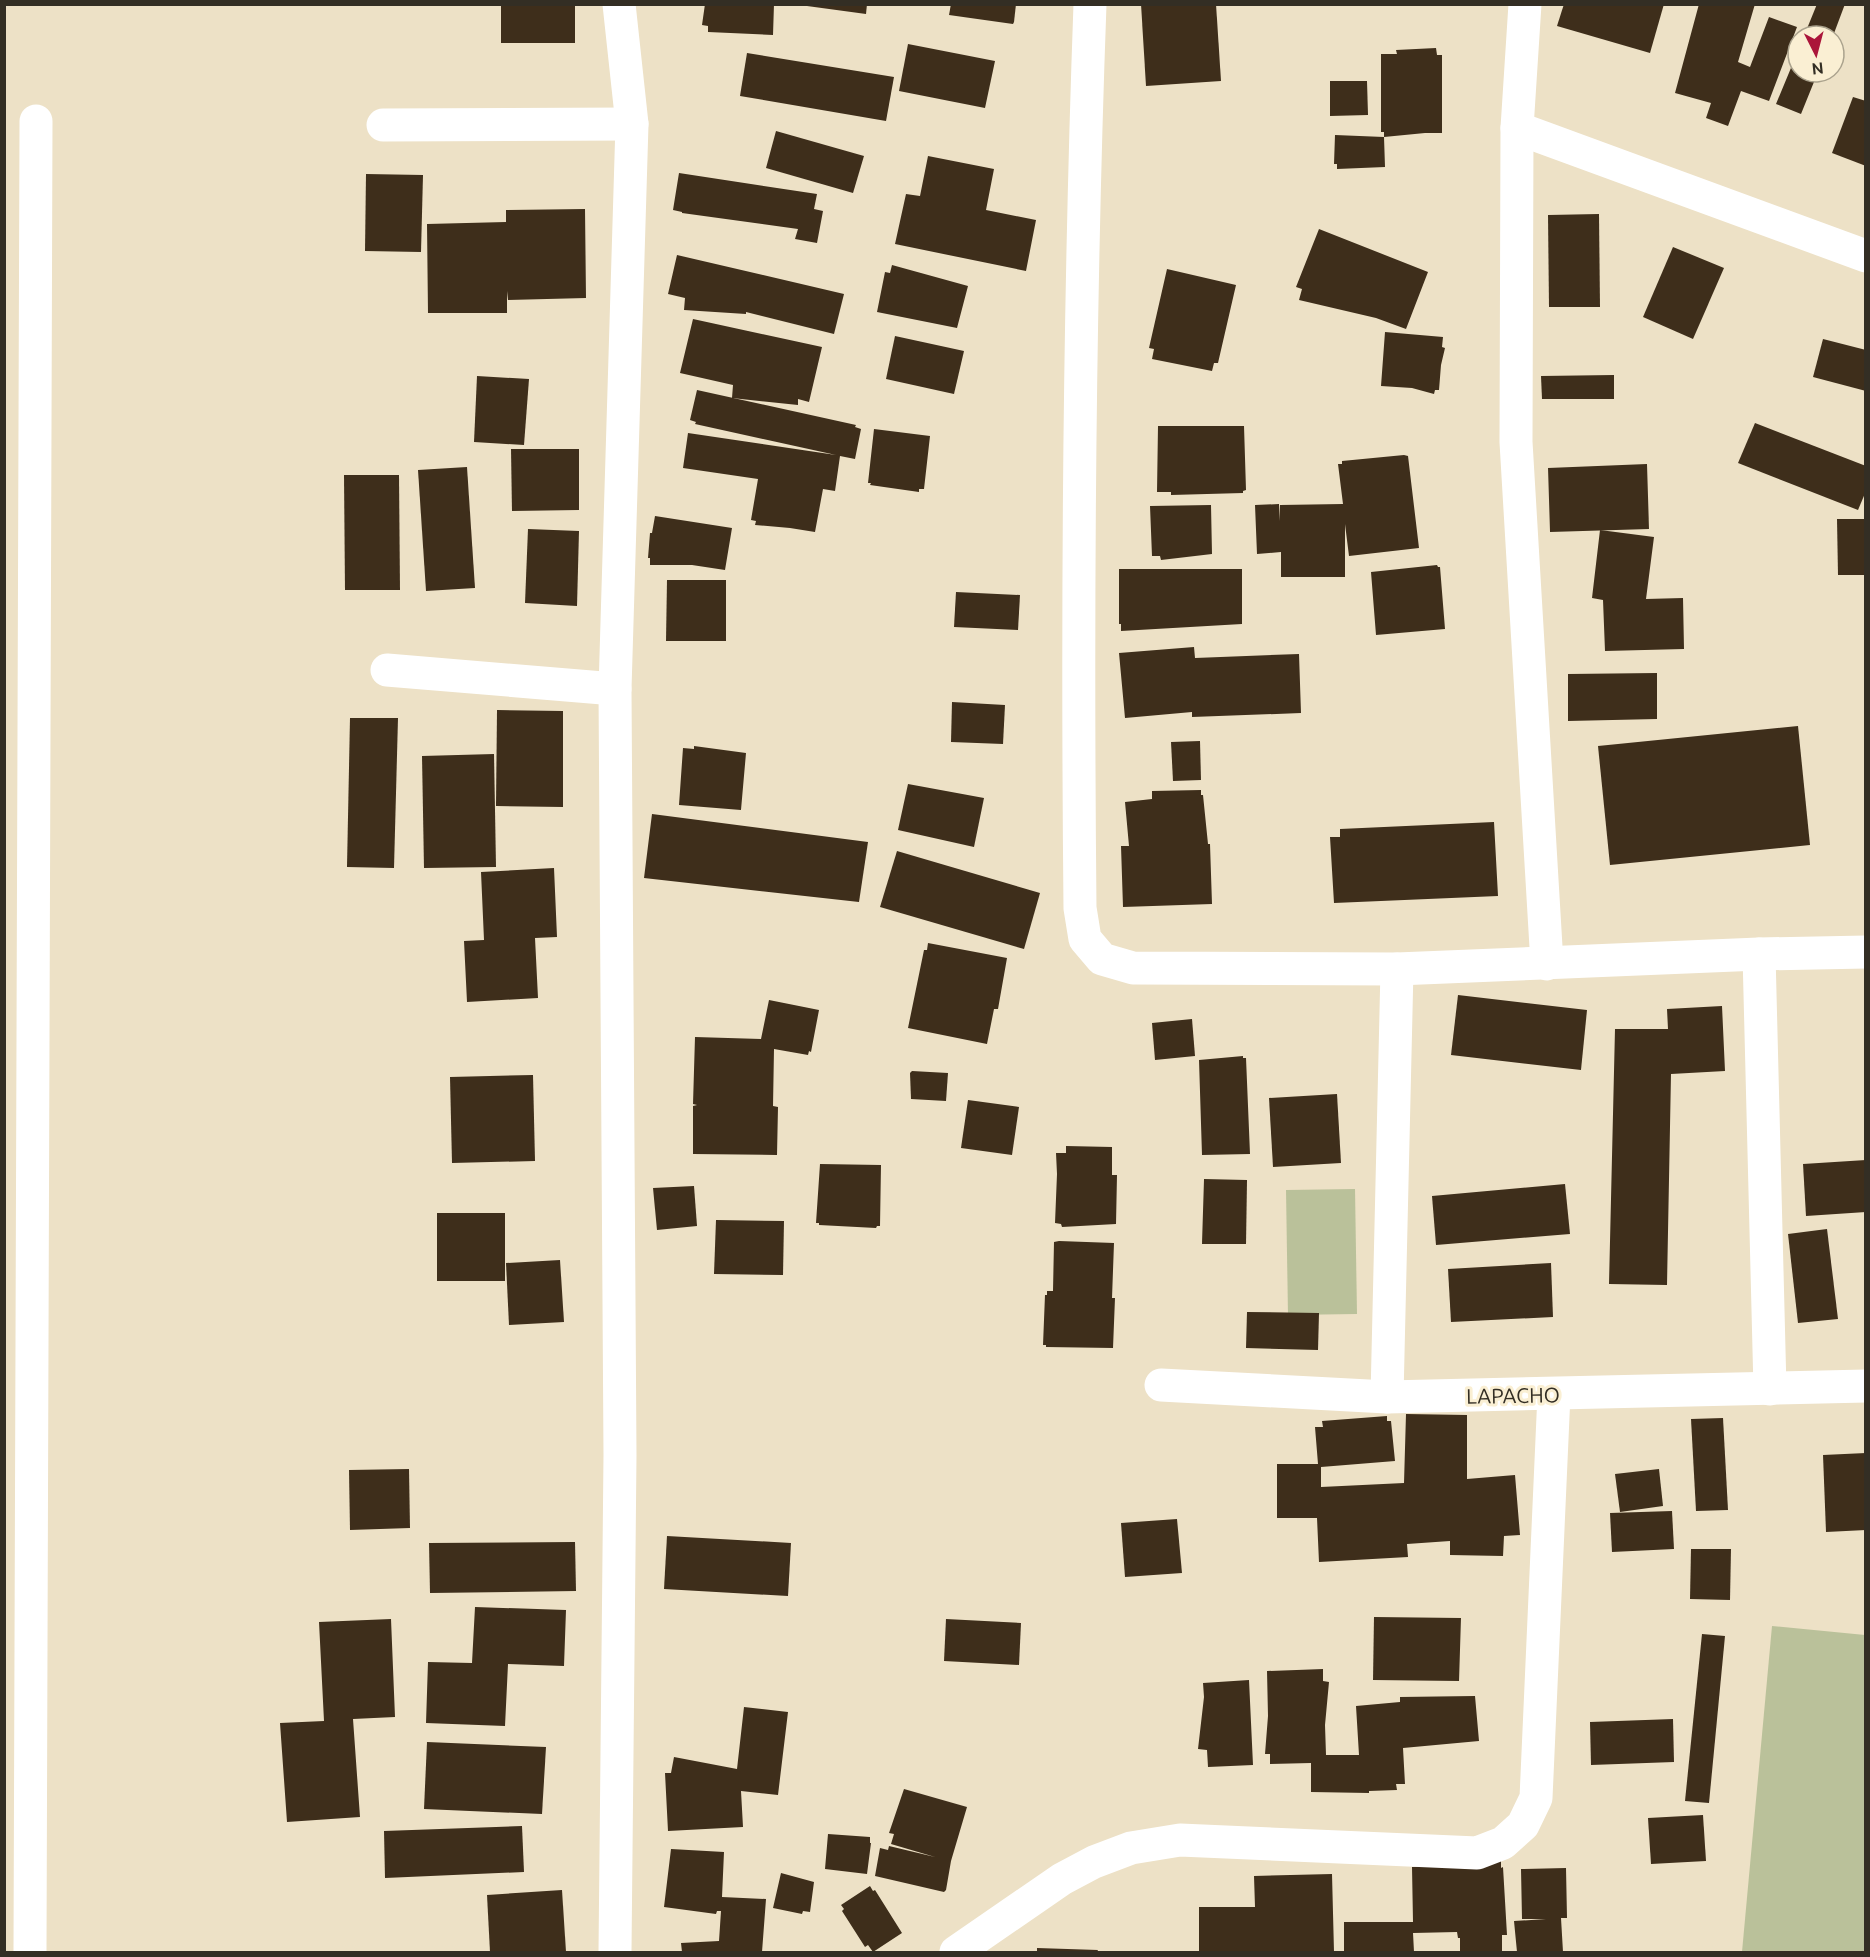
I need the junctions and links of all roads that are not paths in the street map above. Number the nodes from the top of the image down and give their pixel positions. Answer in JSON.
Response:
{"nodes":[{"id":1,"x":619,"y":4,"type":"edge"},
{"id":2,"x":1090,"y":4,"type":"edge"},
{"id":3,"x":1525,"y":4,"type":"edge"},
{"id":4,"x":36,"y":121,"type":"dead end"},
{"id":5,"x":382,"y":124,"type":"dead end"},
{"id":6,"x":632,"y":124,"type":"junction"},
{"id":7,"x":1517,"y":128,"type":"junction"},
{"id":8,"x":1866,"y":256,"type":"edge"},
{"id":9,"x":387,"y":670,"type":"dead end"},
{"id":10,"x":615,"y":688,"type":"junction"},
{"id":11,"x":1866,"y":952,"type":"edge"},
{"id":12,"x":1759,"y":954,"type":"junction"},
{"id":13,"x":1547,"y":964,"type":"junction"},
{"id":14,"x":1397,"y":969,"type":"junction"},
{"id":15,"x":1161,"y":1385,"type":"dead end"},
{"id":16,"x":1866,"y":1386,"type":"edge"},
{"id":17,"x":1770,"y":1389,"type":"junction"},
{"id":18,"x":1554,"y":1394,"type":"junction"},
{"id":19,"x":1387,"y":1397,"type":"junction"},
{"id":20,"x":30,"y":1953,"type":"edge"},
{"id":21,"x":615,"y":1953,"type":"edge"},
{"id":22,"x":956,"y":1953,"type":"edge"}],
"edges":[{"from":1,"to":6,"type":"street"},
{"from":2,"to":14,"type":"street"},
{"from":3,"to":7,"type":"street"},
{"from":4,"to":20,"type":"street"},
{"from":5,"to":6,"type":"street"},
{"from":6,"to":10,"type":"street"},
{"from":7,"to":8,"type":"street"},
{"from":7,"to":13,"type":"street"},
{"from":9,"to":10,"type":"street"},
{"from":10,"to":21,"type":"street"},
{"from":11,"to":12,"type":"street"},
{"from":12,"to":13,"type":"street"},
{"from":12,"to":17,"type":"street"},
{"from":13,"to":14,"type":"street"},
{"from":14,"to":19,"type":"street"},
{"from":15,"to":19,"type":"street","name":"LAPACHO"},
{"from":16,"to":17,"type":"street","name":"LAPACHO"},
{"from":17,"to":18,"type":"street","name":"LAPACHO"},
{"from":18,"to":19,"type":"street","name":"LAPACHO"},
{"from":18,"to":22,"type":"street"}]}
